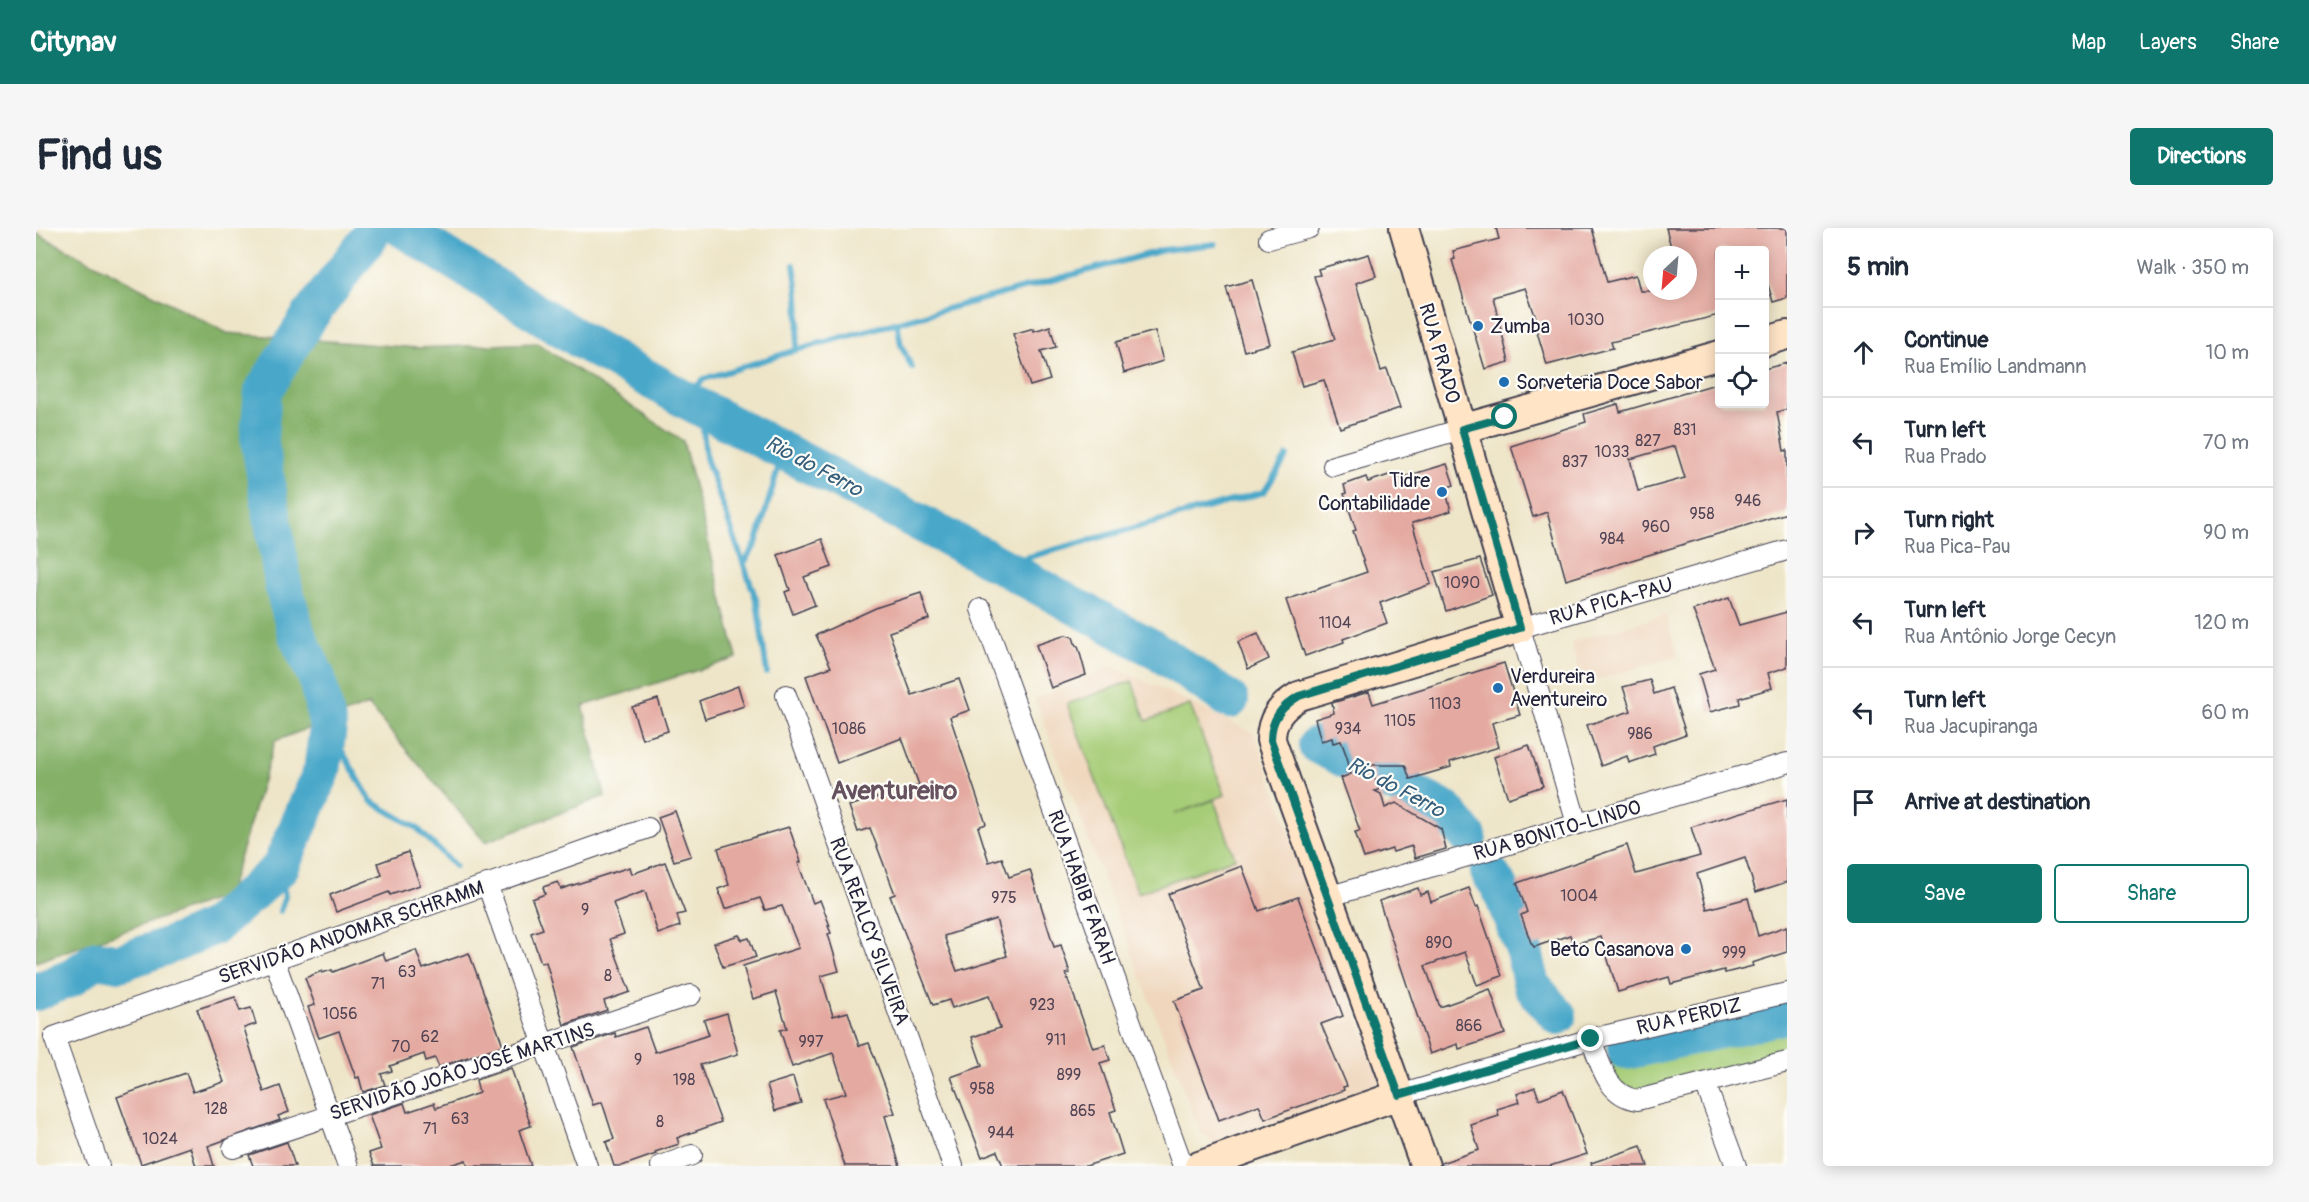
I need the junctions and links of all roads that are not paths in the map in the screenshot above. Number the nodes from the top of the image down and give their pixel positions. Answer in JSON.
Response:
{"nodes":[{"id":1,"x":1309,"y":228,"type":"edge"},
{"id":2,"x":1404,"y":228,"type":"edge"},
{"id":3,"x":1269,"y":239,"type":"dead end"},
{"id":4,"x":1787,"y":336,"type":"edge"},
{"id":5,"x":1769,"y":341,"type":"edge"},
{"id":6,"x":1715,"y":356,"type":"edge"},
{"id":7,"x":1462,"y":429,"type":"junction"},
{"id":8,"x":1333,"y":466,"type":"dead end"},
{"id":9,"x":1787,"y":550,"type":"edge"},
{"id":10,"x":981,"y":609,"type":"dead end"},
{"id":11,"x":1520,"y":628,"type":"junction"},
{"id":12,"x":786,"y":695,"type":"dead end"},
{"id":13,"x":1787,"y":763,"type":"edge"},
{"id":14,"x":1577,"y":824,"type":"junction"},
{"id":15,"x":648,"y":828,"type":"dead end"},
{"id":16,"x":487,"y":884,"type":"junction"},
{"id":17,"x":1327,"y":897,"type":"junction"},
{"id":18,"x":274,"y":959,"type":"junction"},
{"id":19,"x":1787,"y":993,"type":"edge"},
{"id":20,"x":691,"y":995,"type":"dead end"},
{"id":21,"x":1591,"y":1039,"type":"junction"},
{"id":22,"x":544,"y":1044,"type":"junction"},
{"id":23,"x":1787,"y":1062,"type":"edge"},
{"id":24,"x":1706,"y":1083,"type":"junction"},
{"id":25,"x":1399,"y":1095,"type":"junction"},
{"id":26,"x":330,"y":1115,"type":"junction"},
{"id":27,"x":233,"y":1148,"type":"dead end"},
{"id":28,"x":692,"y":1155,"type":"dead end"},
{"id":29,"x":99,"y":1166,"type":"edge"},
{"id":30,"x":348,"y":1166,"type":"edge"},
{"id":31,"x":587,"y":1166,"type":"edge"},
{"id":32,"x":661,"y":1166,"type":"edge"},
{"id":33,"x":953,"y":1166,"type":"edge"},
{"id":34,"x":1183,"y":1166,"type":"edge"},
{"id":35,"x":1199,"y":1166,"type":"edge"},
{"id":36,"x":1425,"y":1166,"type":"edge"},
{"id":37,"x":1736,"y":1166,"type":"edge"}],
"edges":[{"from":1,"to":3,"type":"street"},
{"from":2,"to":7,"type":"street","name":"RUA PRADO"},
{"from":4,"to":5,"type":"street"},
{"from":6,"to":7,"type":"street"},
{"from":7,"to":8,"type":"street"},
{"from":7,"to":11,"type":"street","name":"RUA PRADO"},
{"from":9,"to":11,"type":"street","name":"RUA PICA-PAU"},
{"from":10,"to":34,"type":"street","name":"RUA HABIB FARAH"},
{"from":11,"to":14,"type":"street","name":"RUA PRADO"},
{"from":11,"to":17,"type":"street","name":"RUA PICA-PAU"},
{"from":12,"to":33,"type":"street","name":"RUA REALCY SILVEIRA"},
{"from":13,"to":14,"type":"street","name":"RUA BONITO-LINDO"},
{"from":14,"to":17,"type":"street","name":"RUA BONITO-LINDO"},
{"from":15,"to":16,"type":"street","name":"SERVIDÃO ANDOMAR SCHRAMM"},
{"from":16,"to":18,"type":"street","name":"SERVIDÃO ANDOMAR SCHRAMM"},
{"from":16,"to":22,"type":"street"},
{"from":17,"to":25,"type":"street"},
{"from":18,"to":26,"type":"street"},
{"from":18,"to":29,"type":"street","name":"SERVIDÃO ANDOMAR SCHRAMM"},
{"from":19,"to":21,"type":"street","name":"RUA PERDIZ"},
{"from":20,"to":22,"type":"street","name":"SERVIDÃO JOÃO JOSÉ MARTINS"},
{"from":21,"to":24,"type":"street"},
{"from":21,"to":25,"type":"street","name":"RUA PERDIZ"},
{"from":22,"to":26,"type":"street","name":"SERVIDÃO JOÃO JOSÉ MARTINS"},
{"from":22,"to":31,"type":"street"},
{"from":23,"to":24,"type":"street"},
{"from":24,"to":37,"type":"street"},
{"from":25,"to":35,"type":"street"},
{"from":25,"to":36,"type":"street"},
{"from":26,"to":27,"type":"street","name":"SERVIDÃO JOÃO JOSÉ MARTINS"},
{"from":26,"to":30,"type":"street"},
{"from":28,"to":32,"type":"street"}]}
